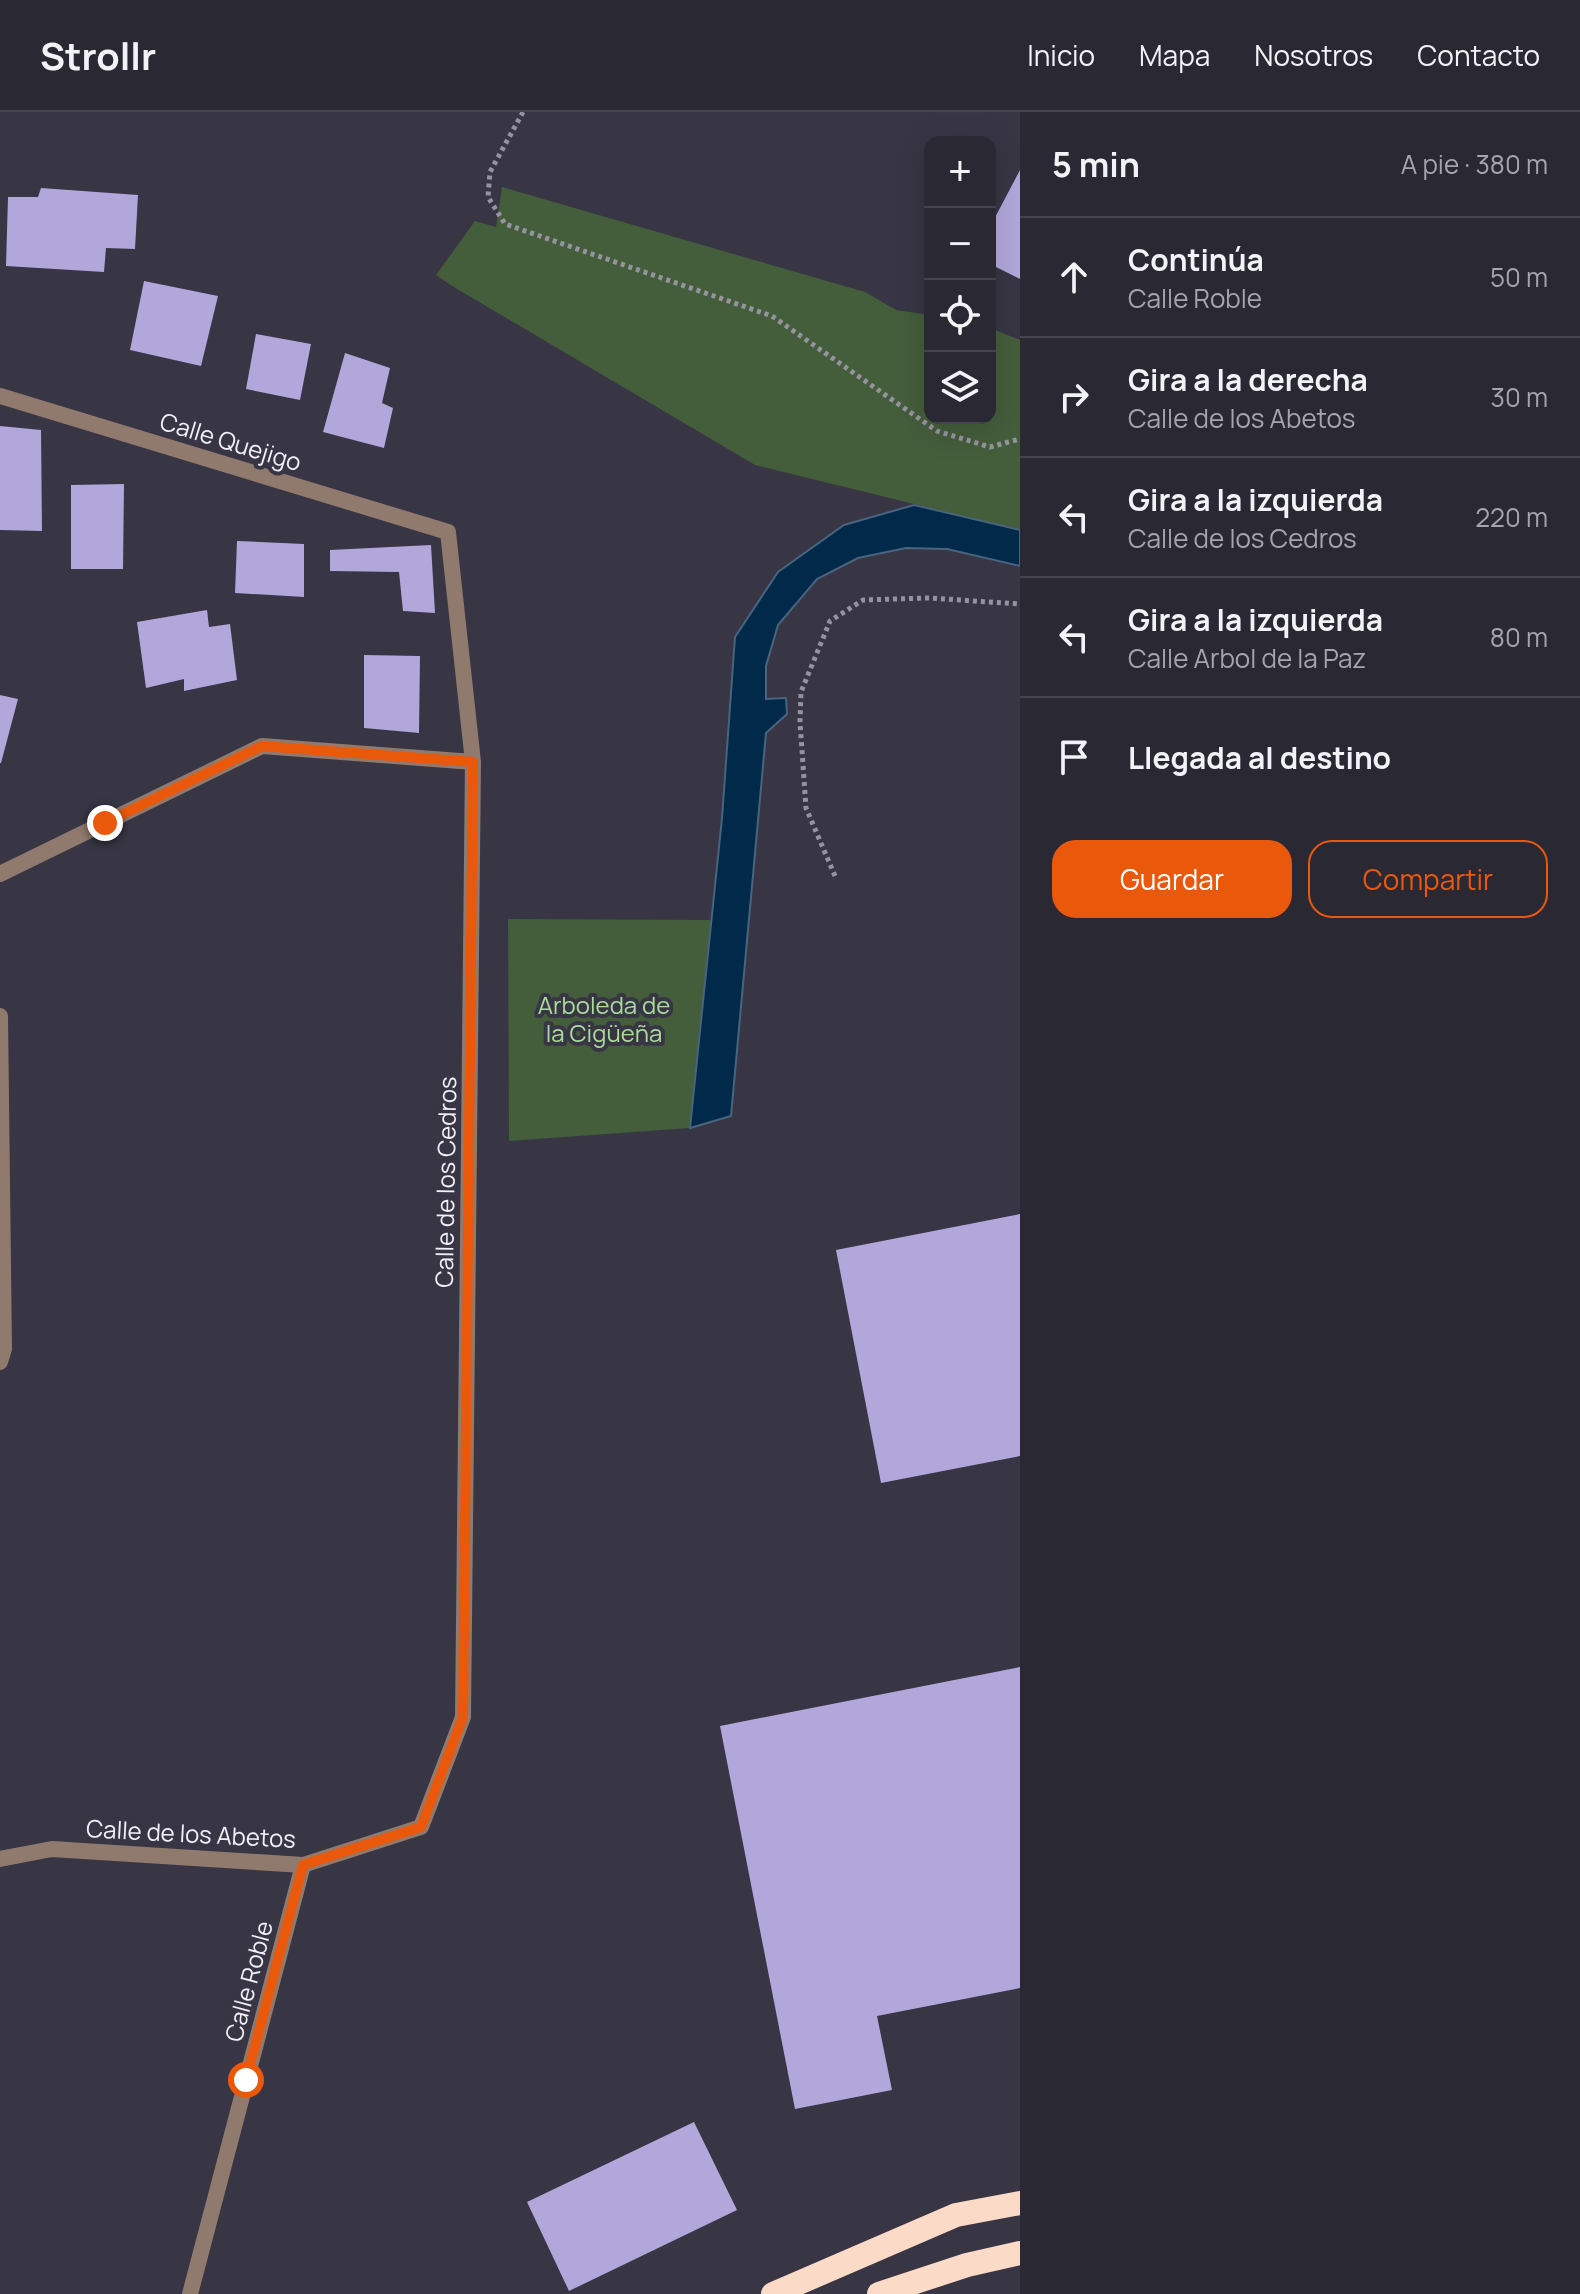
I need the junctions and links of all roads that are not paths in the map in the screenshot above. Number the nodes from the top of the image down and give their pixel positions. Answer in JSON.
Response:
{"nodes":[{"id":1,"x":0,"y":396,"type":"edge"},
{"id":2,"x":448,"y":532,"type":"joint"},
{"id":3,"x":473,"y":762,"type":"junction"},
{"id":4,"x":0,"y":874,"type":"edge"},
{"id":5,"x":0,"y":1016,"type":"edge"},
{"id":6,"x":0,"y":1362,"type":"edge"},
{"id":7,"x":421,"y":1827,"type":"joint"},
{"id":8,"x":0,"y":1859,"type":"edge"},
{"id":9,"x":303,"y":1865,"type":"junction"},
{"id":10,"x":1020,"y":2203,"type":"edge"},
{"id":11,"x":1020,"y":2253,"type":"edge"},
{"id":12,"x":190,"y":2294,"type":"edge"},
{"id":13,"x":773,"y":2294,"type":"edge"},
{"id":14,"x":879,"y":2294,"type":"edge"}],
"edges":[{"from":1,"to":2,"type":"street","name":"Calle Quejigo"},
{"from":2,"to":3,"type":"street","name":"Calle de los Cedros"},
{"from":3,"to":4,"type":"street"},
{"from":3,"to":7,"type":"street","name":"Calle de los Cedros"},
{"from":5,"to":6,"type":"street"},
{"from":7,"to":9,"type":"street","name":"Calle de los Abetos"},
{"from":8,"to":9,"type":"street","name":"Calle de los Abetos"},
{"from":9,"to":12,"type":"street","name":"Calle Roble"},
{"from":10,"to":13,"type":"highway"},
{"from":11,"to":14,"type":"highway"}]}
